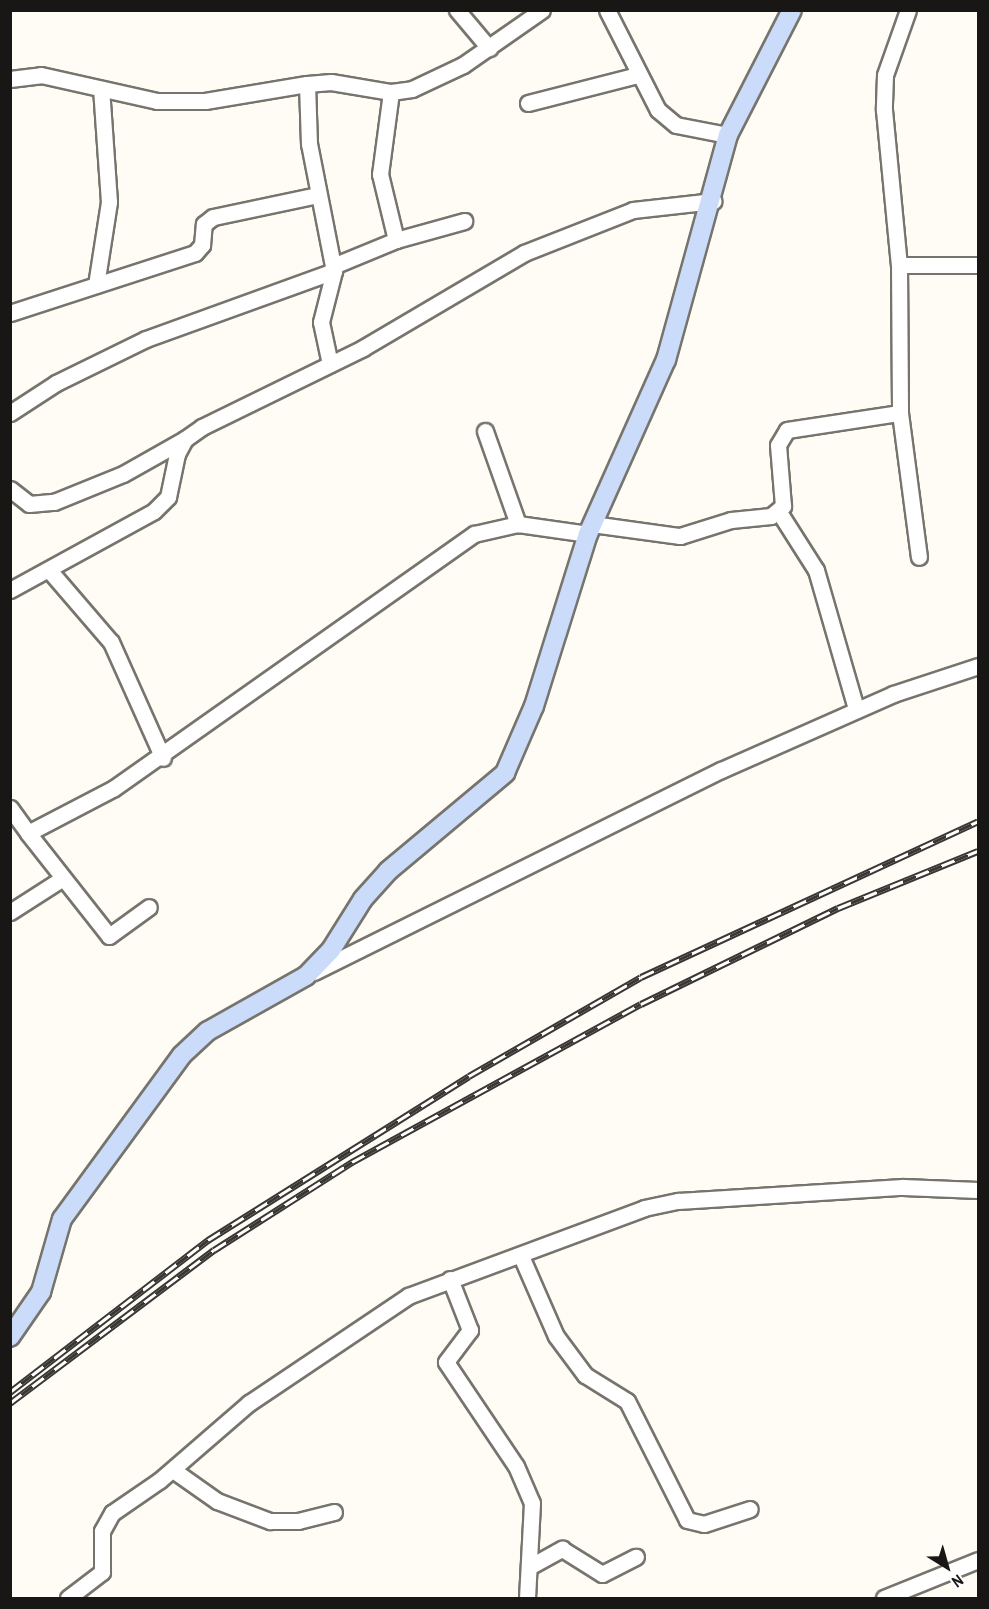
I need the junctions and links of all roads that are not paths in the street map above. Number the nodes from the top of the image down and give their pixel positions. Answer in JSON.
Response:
{"nodes":[{"id":1,"x":457,"y":10,"type":"edge"},
{"id":2,"x":542,"y":10,"type":"edge"},
{"id":3,"x":607,"y":10,"type":"edge"},
{"id":4,"x":792,"y":10,"type":"edge"},
{"id":5,"x":908,"y":10,"type":"edge"},
{"id":6,"x":489,"y":48,"type":"junction"},
{"id":7,"x":638,"y":75,"type":"junction"},
{"id":8,"x":10,"y":78,"type":"edge"},
{"id":9,"x":307,"y":84,"type":"junction"},
{"id":10,"x":101,"y":89,"type":"junction"},
{"id":11,"x":391,"y":92,"type":"junction"},
{"id":12,"x":528,"y":103,"type":"dead end"},
{"id":13,"x":728,"y":135,"type":"junction"},
{"id":14,"x":317,"y":195,"type":"junction"},
{"id":15,"x":713,"y":201,"type":"junction"},
{"id":16,"x":464,"y":221,"type":"dead end"},
{"id":17,"x":396,"y":240,"type":"junction"},
{"id":18,"x":899,"y":265,"type":"junction"},
{"id":19,"x":978,"y":265,"type":"edge"},
{"id":20,"x":334,"y":268,"type":"junction"},
{"id":21,"x":96,"y":285,"type":"junction"},
{"id":22,"x":10,"y":313,"type":"edge"},
{"id":23,"x":330,"y":364,"type":"junction"},
{"id":24,"x":10,"y":413,"type":"edge"},
{"id":25,"x":900,"y":413,"type":"junction"},
{"id":26,"x":485,"y":431,"type":"dead end"},
{"id":27,"x":185,"y":439,"type":"junction"},
{"id":28,"x":10,"y":489,"type":"edge"},
{"id":29,"x":779,"y":512,"type":"junction"},
{"id":30,"x":518,"y":524,"type":"junction"},
{"id":31,"x":590,"y":529,"type":"junction"},
{"id":32,"x":919,"y":556,"type":"dead end"},
{"id":33,"x":49,"y":570,"type":"junction"},
{"id":34,"x":10,"y":590,"type":"edge"},
{"id":35,"x":978,"y":666,"type":"edge"},
{"id":36,"x":856,"y":709,"type":"junction"},
{"id":37,"x":163,"y":758,"type":"junction"},
{"id":38,"x":10,"y":808,"type":"edge"},
{"id":39,"x":27,"y":833,"type":"junction"},
{"id":40,"x":63,"y":878,"type":"junction"},
{"id":41,"x":149,"y":907,"type":"dead end"},
{"id":42,"x":10,"y":912,"type":"edge"},
{"id":43,"x":306,"y":976,"type":"junction"},
{"id":44,"x":978,"y":1190,"type":"edge"},
{"id":45,"x":521,"y":1256,"type":"junction"},
{"id":46,"x":450,"y":1279,"type":"junction"},
{"id":47,"x":10,"y":1337,"type":"edge"},
{"id":48,"x":173,"y":1470,"type":"junction"},
{"id":49,"x":750,"y":1509,"type":"dead end"},
{"id":50,"x":334,"y":1512,"type":"dead end"},
{"id":51,"x":636,"y":1557,"type":"dead end"},
{"id":52,"x":978,"y":1560,"type":"edge"},
{"id":53,"x":529,"y":1568,"type":"junction"},
{"id":54,"x":68,"y":1599,"type":"edge"},
{"id":55,"x":527,"y":1599,"type":"edge"},
{"id":56,"x":884,"y":1599,"type":"edge"}],
"edges":[{"from":1,"to":6,"type":"street"},
{"from":2,"to":6,"type":"street"},
{"from":3,"to":7,"type":"street"},
{"from":4,"to":13,"type":"main road"},
{"from":5,"to":18,"type":"street"},
{"from":6,"to":11,"type":"street"},
{"from":7,"to":12,"type":"street"},
{"from":7,"to":13,"type":"street"},
{"from":8,"to":10,"type":"street"},
{"from":9,"to":10,"type":"street"},
{"from":9,"to":11,"type":"street"},
{"from":9,"to":14,"type":"street"},
{"from":10,"to":21,"type":"street"},
{"from":11,"to":17,"type":"street"},
{"from":13,"to":15,"type":"main road"},
{"from":14,"to":20,"type":"street"},
{"from":14,"to":21,"type":"street"},
{"from":15,"to":23,"type":"street"},
{"from":15,"to":31,"type":"main road"},
{"from":16,"to":17,"type":"street"},
{"from":17,"to":20,"type":"street"},
{"from":18,"to":19,"type":"street"},
{"from":18,"to":25,"type":"street"},
{"from":20,"to":23,"type":"street"},
{"from":20,"to":24,"type":"street"},
{"from":21,"to":22,"type":"street"},
{"from":23,"to":27,"type":"street"},
{"from":25,"to":29,"type":"street"},
{"from":25,"to":32,"type":"street"},
{"from":26,"to":30,"type":"street"},
{"from":27,"to":28,"type":"street"},
{"from":27,"to":33,"type":"street"},
{"from":29,"to":31,"type":"street"},
{"from":29,"to":36,"type":"street"},
{"from":30,"to":31,"type":"street"},
{"from":30,"to":37,"type":"street"},
{"from":31,"to":43,"type":"main road"},
{"from":33,"to":34,"type":"street"},
{"from":33,"to":37,"type":"street"},
{"from":35,"to":36,"type":"street"},
{"from":36,"to":43,"type":"street"},
{"from":37,"to":39,"type":"street"},
{"from":38,"to":39,"type":"street"},
{"from":39,"to":40,"type":"street"},
{"from":40,"to":41,"type":"street"},
{"from":40,"to":42,"type":"street"},
{"from":43,"to":47,"type":"main road"},
{"from":44,"to":45,"type":"street"},
{"from":45,"to":46,"type":"street"},
{"from":45,"to":49,"type":"street"},
{"from":46,"to":48,"type":"street"},
{"from":46,"to":53,"type":"street"},
{"from":48,"to":50,"type":"street"},
{"from":48,"to":54,"type":"street"},
{"from":51,"to":53,"type":"street"},
{"from":52,"to":56,"type":"street"},
{"from":53,"to":55,"type":"street"}]}
